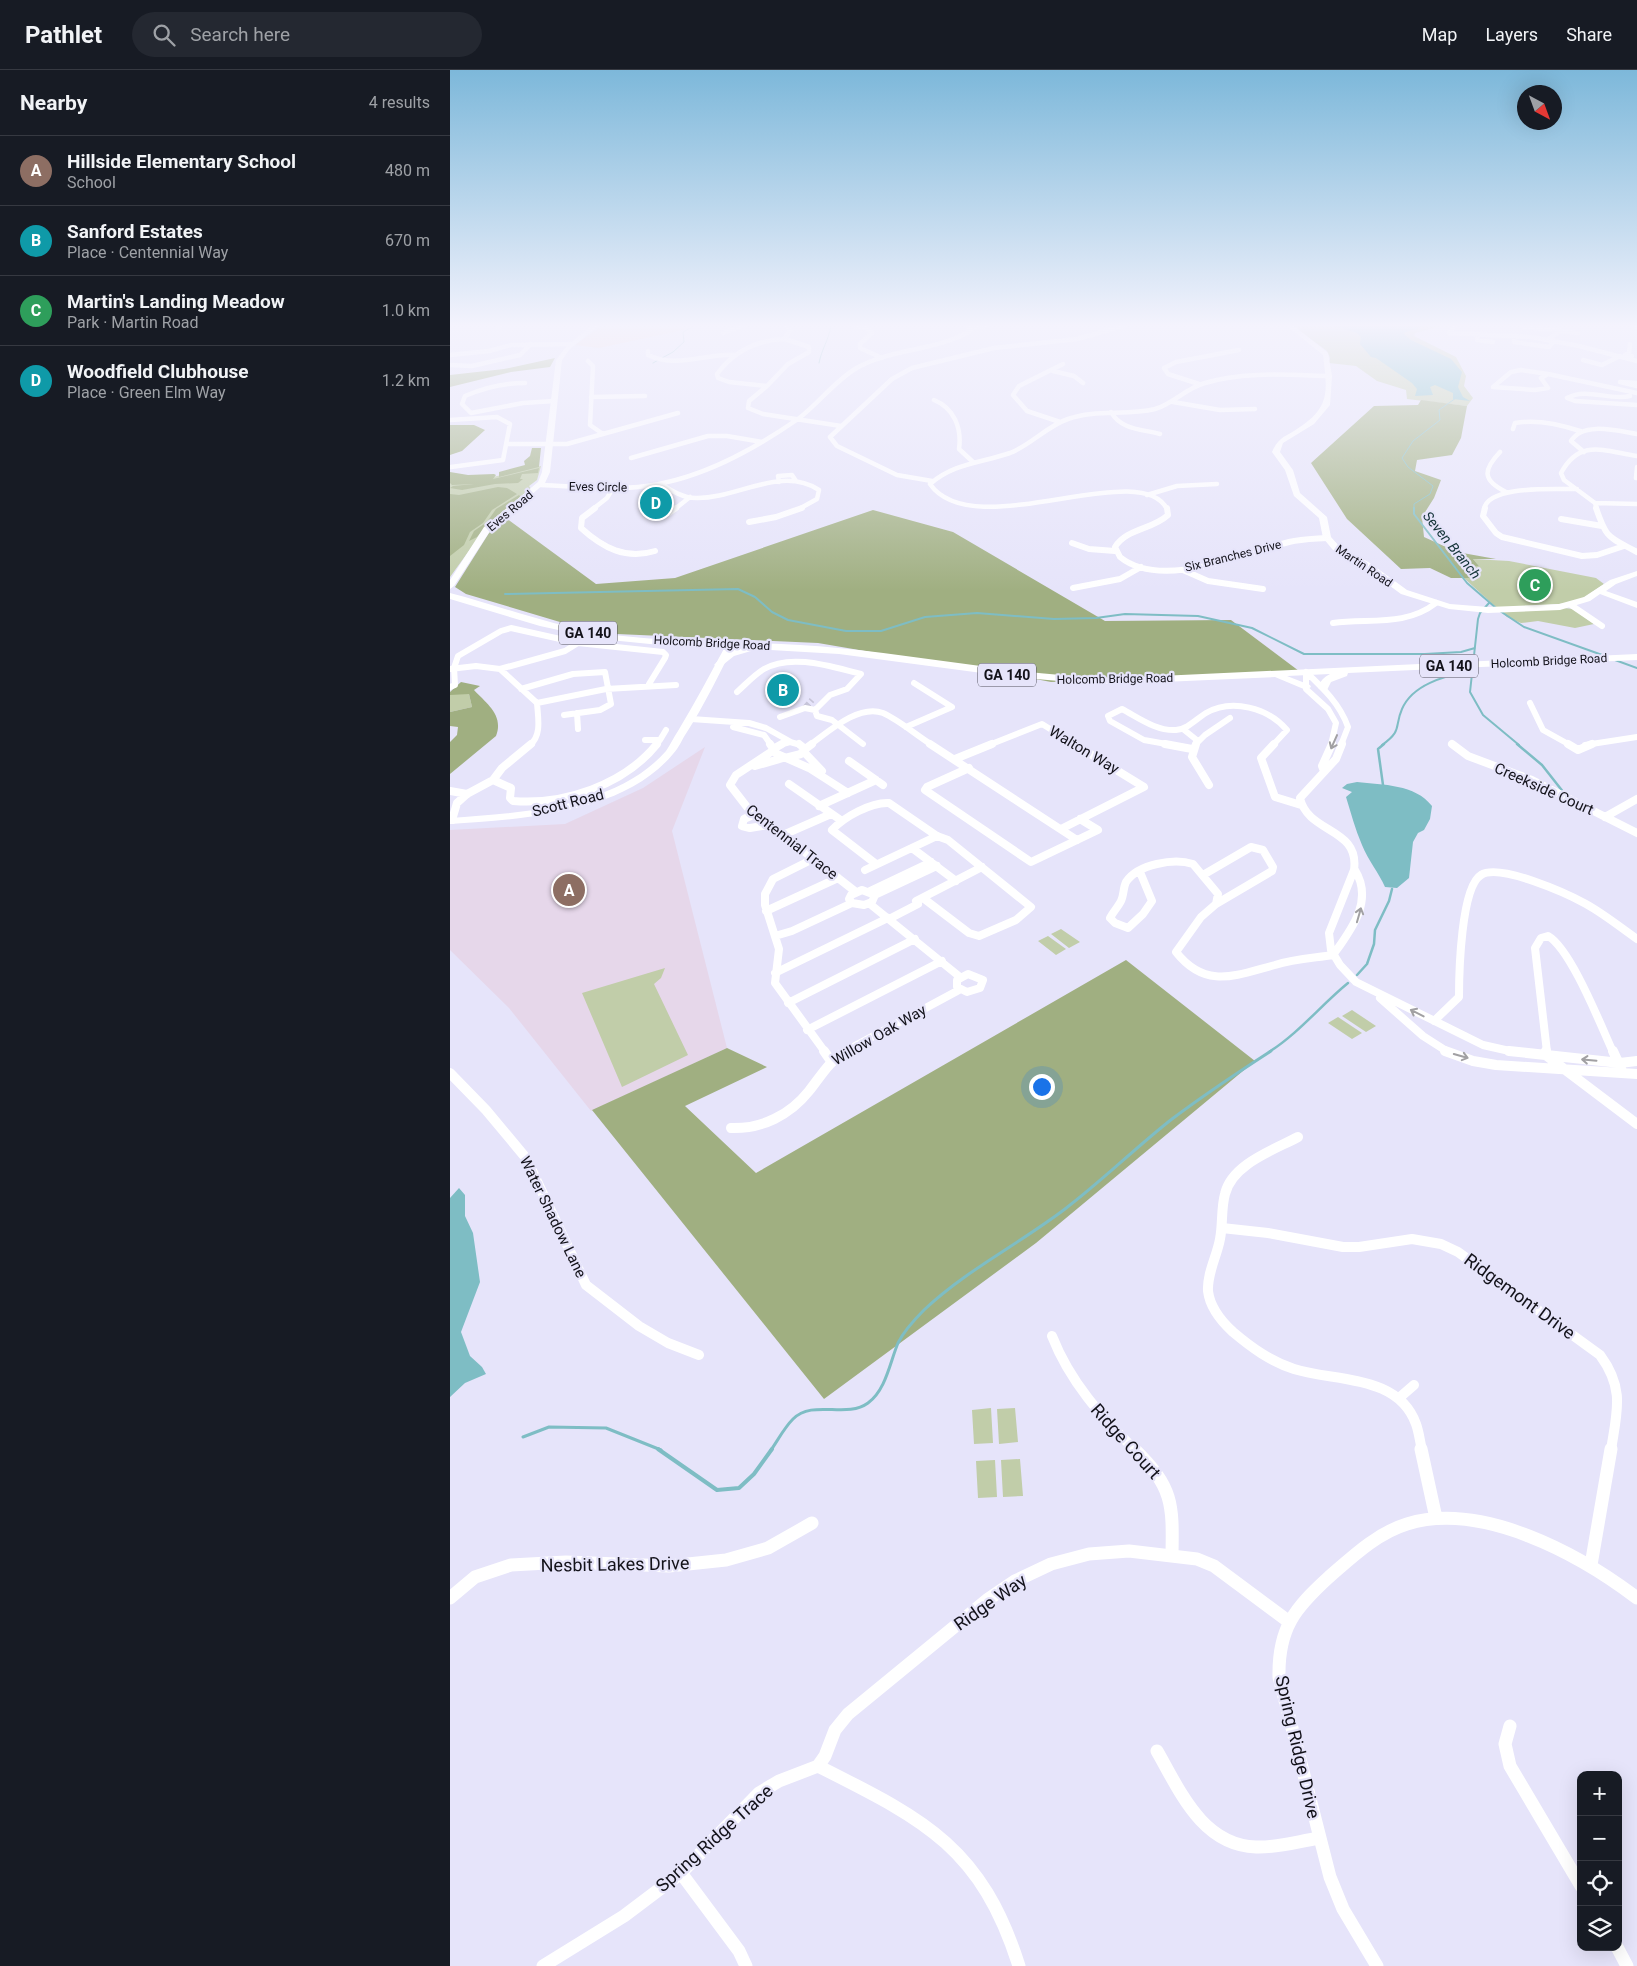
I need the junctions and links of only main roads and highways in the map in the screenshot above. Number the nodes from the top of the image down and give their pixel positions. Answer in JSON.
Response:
{"nodes":[{"id":1,"x":450,"y":596,"type":"edge"},
{"id":2,"x":682,"y":642,"type":"junction"},
{"id":3,"x":769,"y":646,"type":"junction"},
{"id":4,"x":1637,"y":657,"type":"edge"},
{"id":5,"x":1363,"y":670,"type":"junction"},
{"id":6,"x":1262,"y":674,"type":"junction"},
{"id":7,"x":1306,"y":687,"type":"road end"},
{"id":8,"x":1323,"y":688,"type":"road end"}],
"edges":[{"from":1,"to":2,"type":"main road","name":"Holcomb Bridge Road","number":"GA 140"},
{"from":2,"to":3,"type":"main road","name":"Holcomb Bridge Road","number":"GA 140"},
{"from":2,"to":3,"type":"main road"},
{"from":3,"to":6,"type":"main road","name":"Holcomb Bridge Road","number":"GA 140"},
{"from":4,"to":5,"type":"main road","name":"Holcomb Bridge Road","number":"GA 140"},
{"from":5,"to":6,"type":"main road","name":"Holcomb Bridge Road","number":"GA 140"},
{"from":5,"to":8,"type":"main road"},
{"from":6,"to":7,"type":"main road"}]}
